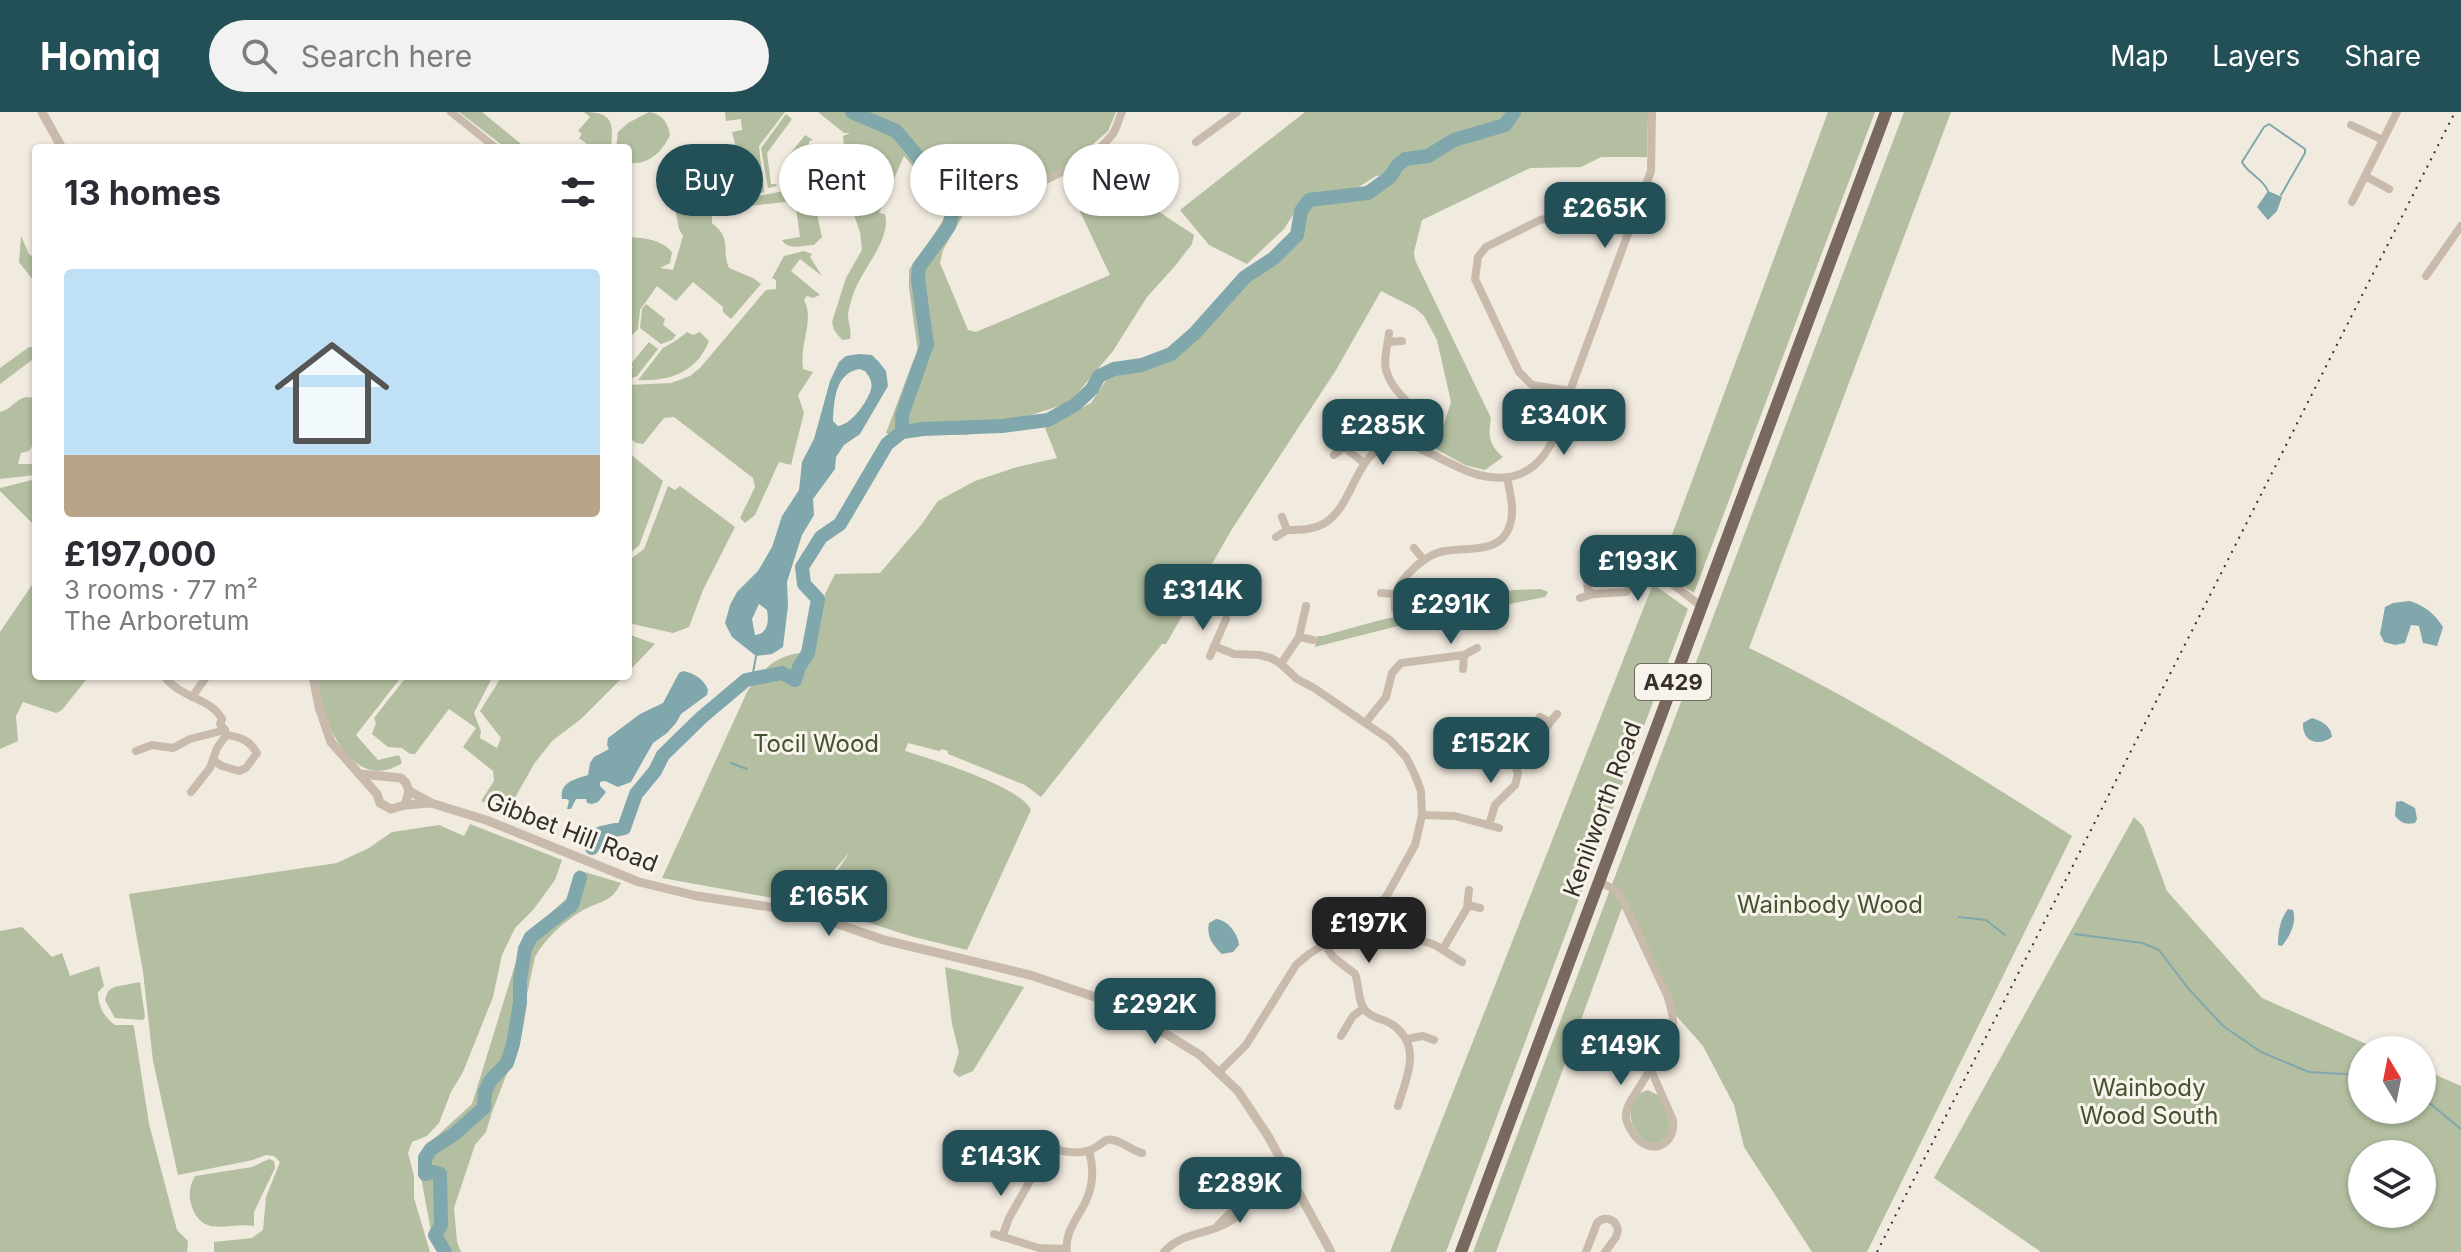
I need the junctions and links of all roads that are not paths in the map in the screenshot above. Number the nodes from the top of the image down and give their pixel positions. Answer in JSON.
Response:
{"nodes":[{"id":1,"x":42,"y":112,"type":"edge"},
{"id":2,"x":451,"y":112,"type":"edge"},
{"id":3,"x":1122,"y":112,"type":"edge"},
{"id":4,"x":1237,"y":112,"type":"edge"},
{"id":5,"x":1652,"y":112,"type":"edge"},
{"id":6,"x":1886,"y":112,"type":"edge"},
{"id":7,"x":2397,"y":112,"type":"edge"},
{"id":8,"x":2351,"y":125,"type":"dead end"},
{"id":9,"x":2383,"y":140,"type":"junction"},
{"id":10,"x":60,"y":144,"type":"edge"},
{"id":11,"x":491,"y":144,"type":"edge"},
{"id":12,"x":1194,"y":144,"type":"dead end"},
{"id":13,"x":2365,"y":176,"type":"junction"},
{"id":14,"x":1048,"y":179,"type":"dead end"},
{"id":15,"x":2389,"y":189,"type":"dead end"},
{"id":16,"x":2352,"y":202,"type":"dead end"},
{"id":17,"x":1634,"y":218,"type":"junction"},
{"id":18,"x":2461,"y":226,"type":"edge"},
{"id":19,"x":2426,"y":276,"type":"dead end"},
{"id":20,"x":1402,"y":341,"type":"dead end"},
{"id":21,"x":1570,"y":391,"type":"junction"},
{"id":22,"x":1337,"y":431,"type":"dead end"},
{"id":23,"x":1410,"y":444,"type":"junction"},
{"id":24,"x":1344,"y":447,"type":"junction"},
{"id":25,"x":1334,"y":455,"type":"dead end"},
{"id":26,"x":1364,"y":463,"type":"junction"},
{"id":27,"x":1507,"y":477,"type":"junction"},
{"id":28,"x":1282,"y":517,"type":"dead end"},
{"id":29,"x":1287,"y":530,"type":"junction"},
{"id":30,"x":1276,"y":537,"type":"dead end"},
{"id":31,"x":1414,"y":548,"type":"dead end"},
{"id":32,"x":1423,"y":559,"type":"junction"},
{"id":33,"x":1587,"y":581,"type":"dead end"},
{"id":34,"x":1381,"y":593,"type":"dead end"},
{"id":35,"x":1394,"y":594,"type":"junction"},
{"id":36,"x":1594,"y":594,"type":"junction"},
{"id":37,"x":1580,"y":598,"type":"dead end"},
{"id":38,"x":1306,"y":606,"type":"dead end"},
{"id":39,"x":1701,"y":606,"type":"junction"},
{"id":40,"x":1395,"y":609,"type":"dead end"},
{"id":41,"x":1226,"y":619,"type":"dead end"},
{"id":42,"x":1299,"y":637,"type":"junction"},
{"id":43,"x":1313,"y":640,"type":"dead end"},
{"id":44,"x":1214,"y":646,"type":"junction"},
{"id":45,"x":1477,"y":648,"type":"dead end"},
{"id":46,"x":1464,"y":655,"type":"junction"},
{"id":47,"x":1210,"y":656,"type":"dead end"},
{"id":48,"x":1281,"y":664,"type":"junction"},
{"id":49,"x":1463,"y":669,"type":"dead end"},
{"id":50,"x":168,"y":680,"type":"edge"},
{"id":51,"x":204,"y":680,"type":"edge"},
{"id":52,"x":314,"y":680,"type":"edge"},
{"id":53,"x":192,"y":697,"type":"junction"},
{"id":54,"x":1557,"y":714,"type":"dead end"},
{"id":55,"x":1540,"y":717,"type":"dead end"},
{"id":56,"x":1366,"y":722,"type":"junction"},
{"id":57,"x":1550,"y":722,"type":"junction"},
{"id":58,"x":225,"y":732,"type":"junction"},
{"id":59,"x":1498,"y":733,"type":"dead end"},
{"id":60,"x":1481,"y":741,"type":"dead end"},
{"id":61,"x":1493,"y":745,"type":"junction"},
{"id":62,"x":136,"y":751,"type":"dead end"},
{"id":63,"x":214,"y":761,"type":"junction"},
{"id":64,"x":1515,"y":765,"type":"junction"},
{"id":65,"x":360,"y":774,"type":"junction"},
{"id":66,"x":385,"y":779,"type":"junction"},
{"id":67,"x":409,"y":791,"type":"junction"},
{"id":68,"x":191,"y":792,"type":"dead end"},
{"id":69,"x":377,"y":794,"type":"junction"},
{"id":70,"x":431,"y":803,"type":"junction"},
{"id":71,"x":405,"y":805,"type":"junction"},
{"id":72,"x":1422,"y":815,"type":"junction"},
{"id":73,"x":1489,"y":825,"type":"junction"},
{"id":74,"x":1499,"y":828,"type":"dead end"},
{"id":75,"x":1598,"y":881,"type":"junction"},
{"id":76,"x":1469,"y":890,"type":"dead end"},
{"id":77,"x":1468,"y":905,"type":"junction"},
{"id":78,"x":1377,"y":908,"type":"junction"},
{"id":79,"x":1480,"y":908,"type":"dead end"},
{"id":80,"x":1324,"y":943,"type":"junction"},
{"id":81,"x":1443,"y":949,"type":"junction"},
{"id":82,"x":1462,"y":962,"type":"dead end"},
{"id":83,"x":1364,"y":1008,"type":"junction"},
{"id":84,"x":1341,"y":1036,"type":"dead end"},
{"id":85,"x":1406,"y":1039,"type":"junction"},
{"id":86,"x":1434,"y":1040,"type":"dead end"},
{"id":87,"x":1650,"y":1068,"type":"junction"},
{"id":88,"x":1220,"y":1071,"type":"junction"},
{"id":89,"x":1398,"y":1106,"type":"dead end"},
{"id":90,"x":1053,"y":1148,"type":"dead end"},
{"id":91,"x":1089,"y":1151,"type":"junction"},
{"id":92,"x":1142,"y":1153,"type":"dead end"},
{"id":93,"x":1034,"y":1174,"type":"dead end"},
{"id":94,"x":1293,"y":1182,"type":"junction"},
{"id":95,"x":1067,"y":1251,"type":"edge"},
{"id":96,"x":1164,"y":1252,"type":"edge"},
{"id":97,"x":1331,"y":1252,"type":"edge"},
{"id":98,"x":1461,"y":1252,"type":"edge"},
{"id":99,"x":1586,"y":1252,"type":"edge"},
{"id":100,"x":1605,"y":1252,"type":"edge"}],
"edges":[{"from":1,"to":10,"type":"street"},
{"from":2,"to":11,"type":"street"},
{"from":3,"to":14,"type":"street"},
{"from":4,"to":12,"type":"street"},
{"from":5,"to":17,"type":"street"},
{"from":6,"to":39,"type":"main road","name":"Kenilworth Road","number":"A429"},
{"from":7,"to":9,"type":"street"},
{"from":8,"to":9,"type":"street"},
{"from":9,"to":13,"type":"street"},
{"from":13,"to":15,"type":"street"},
{"from":13,"to":16,"type":"street"},
{"from":17,"to":21,"type":"street"},
{"from":17,"to":21,"type":"street"},
{"from":18,"to":19,"type":"street"},
{"from":20,"to":23,"type":"street"},
{"from":21,"to":27,"type":"street"},
{"from":22,"to":24,"type":"street"},
{"from":23,"to":26,"type":"street"},
{"from":23,"to":27,"type":"street"},
{"from":24,"to":25,"type":"street"},
{"from":24,"to":26,"type":"street"},
{"from":26,"to":29,"type":"street"},
{"from":27,"to":32,"type":"street"},
{"from":28,"to":29,"type":"street"},
{"from":29,"to":30,"type":"street"},
{"from":31,"to":32,"type":"street"},
{"from":32,"to":35,"type":"street"},
{"from":33,"to":36,"type":"street"},
{"from":34,"to":35,"type":"street"},
{"from":35,"to":40,"type":"street"},
{"from":36,"to":37,"type":"street"},
{"from":36,"to":39,"type":"street"},
{"from":38,"to":42,"type":"street"},
{"from":39,"to":75,"type":"main road","name":"Kenilworth Road","number":"A429"},
{"from":41,"to":44,"type":"street"},
{"from":42,"to":43,"type":"street"},
{"from":42,"to":48,"type":"street"},
{"from":44,"to":47,"type":"street"},
{"from":44,"to":48,"type":"street"},
{"from":45,"to":46,"type":"street"},
{"from":46,"to":49,"type":"street"},
{"from":46,"to":56,"type":"street"},
{"from":48,"to":56,"type":"street"},
{"from":50,"to":53,"type":"street"},
{"from":51,"to":53,"type":"street"},
{"from":52,"to":65,"type":"street"},
{"from":53,"to":58,"type":"street"},
{"from":54,"to":57,"type":"street"},
{"from":55,"to":57,"type":"street"},
{"from":56,"to":72,"type":"street"},
{"from":57,"to":64,"type":"street"},
{"from":58,"to":62,"type":"street"},
{"from":58,"to":63,"type":"street"},
{"from":58,"to":63,"type":"street"},
{"from":59,"to":61,"type":"street"},
{"from":60,"to":61,"type":"street"},
{"from":61,"to":64,"type":"street"},
{"from":63,"to":68,"type":"street"},
{"from":64,"to":73,"type":"street"},
{"from":65,"to":66,"type":"street"},
{"from":65,"to":69,"type":"street"},
{"from":66,"to":67,"type":"street"},
{"from":66,"to":69,"type":"street"},
{"from":67,"to":70,"type":"street","name":"Gibbet Hill Road"},
{"from":67,"to":71,"type":"street"},
{"from":69,"to":71,"type":"street"},
{"from":70,"to":71,"type":"street","name":"Gibbet Hill Road"},
{"from":70,"to":88,"type":"street","name":"Gibbet Hill Road"},
{"from":72,"to":73,"type":"street"},
{"from":72,"to":78,"type":"street"},
{"from":73,"to":74,"type":"street"},
{"from":75,"to":87,"type":"street"},
{"from":75,"to":98,"type":"main road","name":"Kenilworth Road","number":"A429"},
{"from":76,"to":77,"type":"street"},
{"from":77,"to":79,"type":"street"},
{"from":77,"to":81,"type":"street"},
{"from":78,"to":80,"type":"street"},
{"from":78,"to":81,"type":"street"},
{"from":80,"to":83,"type":"street"},
{"from":80,"to":88,"type":"street"},
{"from":81,"to":82,"type":"street"},
{"from":83,"to":84,"type":"street"},
{"from":83,"to":85,"type":"street"},
{"from":85,"to":86,"type":"street"},
{"from":85,"to":89,"type":"street"},
{"from":87,"to":87,"type":"street"},
{"from":88,"to":94,"type":"street","name":"Gibbet Hill Road"},
{"from":90,"to":91,"type":"street"},
{"from":91,"to":92,"type":"street"},
{"from":91,"to":95,"type":"street"},
{"from":93,"to":95,"type":"street"},
{"from":94,"to":96,"type":"street"},
{"from":94,"to":97,"type":"street","name":"Gibbet Hill Road"},
{"from":99,"to":100,"type":"street"}]}
